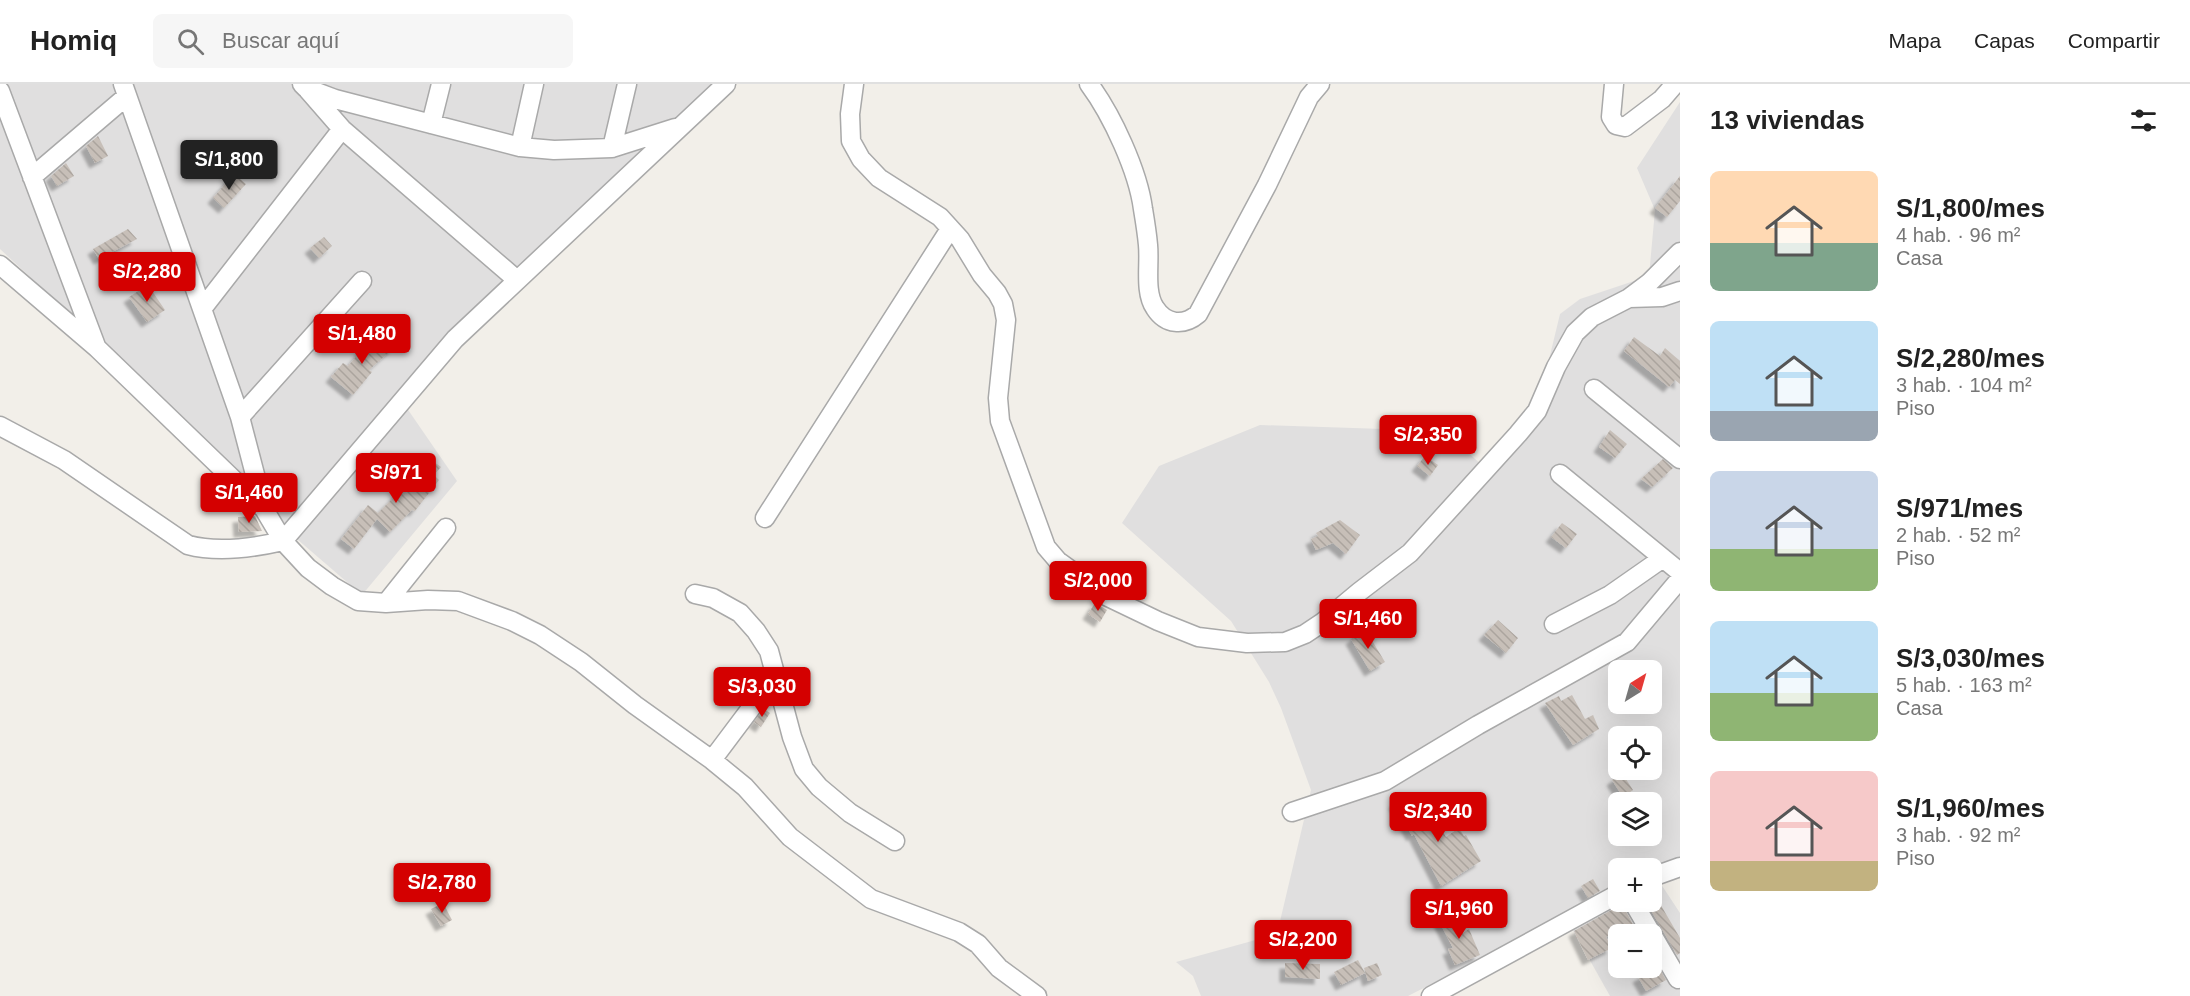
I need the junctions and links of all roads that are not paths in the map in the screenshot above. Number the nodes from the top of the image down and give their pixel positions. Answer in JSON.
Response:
{"nodes":[{"id":1,"x":441,"y":84,"type":"edge"},
{"id":2,"x":534,"y":84,"type":"edge"},
{"id":3,"x":627,"y":84,"type":"edge"},
{"id":4,"x":726,"y":84,"type":"edge"},
{"id":5,"x":854,"y":84,"type":"edge"},
{"id":6,"x":1089,"y":84,"type":"edge"},
{"id":7,"x":1320,"y":84,"type":"edge"},
{"id":8,"x":1614,"y":84,"type":"edge"},
{"id":9,"x":1675,"y":84,"type":"edge"},
{"id":10,"x":304,"y":86,"type":"edge"},
{"id":11,"x":125,"y":90,"type":"edge"},
{"id":12,"x":0,"y":91,"type":"edge"},
{"id":13,"x":337,"y":91,"type":"edge"},
{"id":14,"x":431,"y":124,"type":"junction"},
{"id":15,"x":679,"y":126,"type":"junction"},
{"id":16,"x":342,"y":129,"type":"junction"},
{"id":17,"x":520,"y":147,"type":"junction"},
{"id":18,"x":612,"y":148,"type":"junction"},
{"id":19,"x":32,"y":177,"type":"junction"},
{"id":20,"x":950,"y":229,"type":"junction"},
{"id":21,"x":1680,"y":252,"type":"edge"},
{"id":22,"x":0,"y":265,"type":"edge"},
{"id":23,"x":517,"y":280,"type":"junction"},
{"id":24,"x":362,"y":281,"type":"dead end"},
{"id":25,"x":1680,"y":291,"type":"edge"},
{"id":26,"x":1629,"y":298,"type":"junction"},
{"id":27,"x":202,"y":309,"type":"junction"},
{"id":28,"x":97,"y":348,"type":"junction"},
{"id":29,"x":1594,"y":389,"type":"dead end"},
{"id":30,"x":240,"y":417,"type":"junction"},
{"id":31,"x":0,"y":426,"type":"edge"},
{"id":32,"x":1680,"y":459,"type":"edge"},
{"id":33,"x":1560,"y":474,"type":"dead end"},
{"id":34,"x":264,"y":509,"type":"junction"},
{"id":35,"x":765,"y":519,"type":"dead end"},
{"id":36,"x":446,"y":528,"type":"dead end"},
{"id":37,"x":283,"y":541,"type":"junction"},
{"id":38,"x":1663,"y":558,"type":"junction"},
{"id":39,"x":1680,"y":572,"type":"edge"},
{"id":40,"x":1680,"y":579,"type":"edge"},
{"id":41,"x":695,"y":594,"type":"dead end"},
{"id":42,"x":386,"y":603,"type":"junction"},
{"id":43,"x":1554,"y":624,"type":"dead end"},
{"id":44,"x":775,"y":676,"type":"junction"},
{"id":45,"x":712,"y":760,"type":"junction"},
{"id":46,"x":1292,"y":812,"type":"dead end"},
{"id":47,"x":895,"y":841,"type":"dead end"},
{"id":48,"x":1680,"y":867,"type":"edge"},
{"id":49,"x":1662,"y":873,"type":"edge"},
{"id":50,"x":1608,"y":899,"type":"edge"},
{"id":51,"x":1639,"y":912,"type":"edge"},
{"id":52,"x":1678,"y":980,"type":"dead end"},
{"id":53,"x":1037,"y":996,"type":"edge"},
{"id":54,"x":1431,"y":996,"type":"edge"}],
"edges":[{"from":1,"to":14,"type":"street"},
{"from":2,"to":17,"type":"street"},
{"from":3,"to":18,"type":"street"},
{"from":4,"to":15,"type":"street"},
{"from":5,"to":20,"type":"street"},
{"from":6,"to":7,"type":"street"},
{"from":8,"to":9,"type":"street"},
{"from":10,"to":13,"type":"street"},
{"from":10,"to":16,"type":"street"},
{"from":11,"to":19,"type":"street"},
{"from":11,"to":27,"type":"street"},
{"from":12,"to":19,"type":"street"},
{"from":13,"to":14,"type":"street"},
{"from":14,"to":17,"type":"street"},
{"from":15,"to":18,"type":"street"},
{"from":15,"to":23,"type":"street"},
{"from":16,"to":23,"type":"street"},
{"from":16,"to":27,"type":"street"},
{"from":17,"to":18,"type":"street"},
{"from":19,"to":28,"type":"street"},
{"from":20,"to":26,"type":"street"},
{"from":20,"to":35,"type":"street"},
{"from":21,"to":26,"type":"street"},
{"from":22,"to":28,"type":"street"},
{"from":23,"to":37,"type":"street"},
{"from":24,"to":30,"type":"street"},
{"from":25,"to":26,"type":"street"},
{"from":27,"to":30,"type":"street"},
{"from":28,"to":34,"type":"street"},
{"from":29,"to":32,"type":"street"},
{"from":30,"to":34,"type":"street"},
{"from":31,"to":37,"type":"street"},
{"from":33,"to":38,"type":"street"},
{"from":34,"to":37,"type":"street"},
{"from":36,"to":42,"type":"street"},
{"from":37,"to":42,"type":"street"},
{"from":38,"to":39,"type":"street"},
{"from":38,"to":43,"type":"street"},
{"from":40,"to":46,"type":"street"},
{"from":41,"to":44,"type":"street"},
{"from":42,"to":45,"type":"street"},
{"from":44,"to":45,"type":"street"},
{"from":44,"to":47,"type":"street"},
{"from":45,"to":53,"type":"street"},
{"from":48,"to":49,"type":"street"},
{"from":50,"to":54,"type":"street"},
{"from":51,"to":52,"type":"street"}]}
